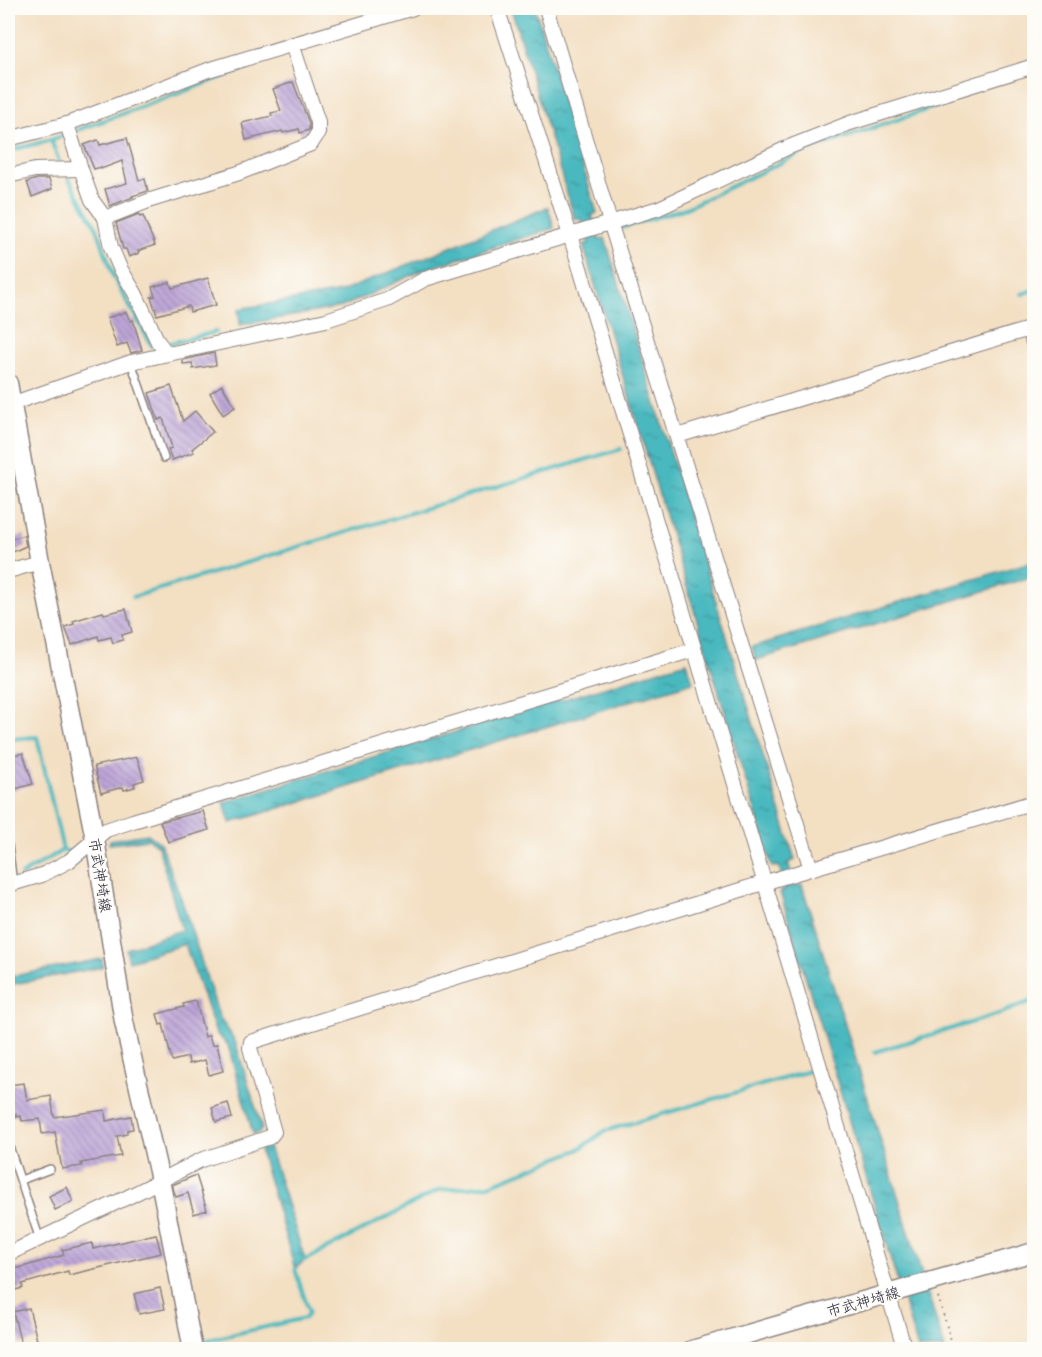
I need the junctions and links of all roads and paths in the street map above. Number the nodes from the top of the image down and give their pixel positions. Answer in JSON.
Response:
{"nodes":[{"id":1,"x":413,"y":8,"type":"edge"},
{"id":2,"x":497,"y":8,"type":"edge"},
{"id":3,"x":546,"y":8,"type":"edge"},
{"id":4,"x":292,"y":44,"type":"junction"},
{"id":5,"x":1035,"y":66,"type":"edge"},
{"id":6,"x":68,"y":124,"type":"junction"},
{"id":7,"x":8,"y":139,"type":"edge"},
{"id":8,"x":81,"y":169,"type":"junction"},
{"id":9,"x":8,"y":176,"type":"edge"},
{"id":10,"x":105,"y":218,"type":"junction"},
{"id":11,"x":610,"y":222,"type":"junction"},
{"id":12,"x":570,"y":235,"type":"junction"},
{"id":13,"x":1035,"y":346,"type":"edge"},
{"id":14,"x":167,"y":353,"type":"junction"},
{"id":15,"x":131,"y":362,"type":"junction"},
{"id":16,"x":8,"y":383,"type":"edge"},
{"id":17,"x":10,"y":404,"type":"edge"},
{"id":18,"x":677,"y":436,"type":"junction"},
{"id":19,"x":164,"y":458,"type":"dead end"},
{"id":20,"x":40,"y":562,"type":"junction"},
{"id":21,"x":8,"y":572,"type":"edge"},
{"id":22,"x":693,"y":650,"type":"junction"},
{"id":23,"x":1035,"y":802,"type":"edge"},
{"id":24,"x":95,"y":839,"type":"junction"},
{"id":25,"x":8,"y":845,"type":"edge"},
{"id":26,"x":811,"y":869,"type":"junction"},
{"id":27,"x":763,"y":883,"type":"junction"},
{"id":28,"x":10,"y":884,"type":"edge"},
{"id":29,"x":8,"y":1143,"type":"edge"},
{"id":30,"x":50,"y":1169,"type":"dead end"},
{"id":31,"x":21,"y":1180,"type":"junction"},
{"id":32,"x":160,"y":1180,"type":"junction"},
{"id":33,"x":39,"y":1237,"type":"junction"},
{"id":34,"x":1035,"y":1252,"type":"edge"},
{"id":35,"x":8,"y":1254,"type":"edge"},
{"id":36,"x":933,"y":1280,"type":"junction"},
{"id":37,"x":891,"y":1293,"type":"junction"},
{"id":38,"x":193,"y":1350,"type":"edge"},
{"id":39,"x":692,"y":1350,"type":"edge"},
{"id":40,"x":905,"y":1350,"type":"edge"},
{"id":41,"x":954,"y":1350,"type":"edge"}],
"edges":[{"from":1,"to":4,"type":"street"},
{"from":2,"to":12,"type":"street"},
{"from":3,"to":11,"type":"street"},
{"from":4,"to":6,"type":"street"},
{"from":4,"to":10,"type":"street"},
{"from":5,"to":11,"type":"street"},
{"from":6,"to":7,"type":"street"},
{"from":6,"to":8,"type":"street"},
{"from":8,"to":9,"type":"street"},
{"from":8,"to":10,"type":"street"},
{"from":10,"to":14,"type":"street"},
{"from":11,"to":12,"type":"street"},
{"from":11,"to":18,"type":"street"},
{"from":12,"to":14,"type":"street"},
{"from":12,"to":22,"type":"street"},
{"from":13,"to":18,"type":"street"},
{"from":14,"to":15,"type":"street"},
{"from":15,"to":17,"type":"street"},
{"from":15,"to":19,"type":"lane"},
{"from":16,"to":17,"type":"main road","name":"市武神埼線"},
{"from":17,"to":20,"type":"main road","name":"市武神埼線"},
{"from":18,"to":26,"type":"street"},
{"from":20,"to":21,"type":"street"},
{"from":20,"to":24,"type":"main road","name":"市武神埼線"},
{"from":22,"to":24,"type":"street"},
{"from":22,"to":27,"type":"street"},
{"from":23,"to":26,"type":"street"},
{"from":24,"to":28,"type":"street"},
{"from":24,"to":32,"type":"main road","name":"市武神埼線"},
{"from":25,"to":28,"type":"lane"},
{"from":26,"to":27,"type":"street"},
{"from":27,"to":32,"type":"street"},
{"from":27,"to":37,"type":"street"},
{"from":29,"to":31,"type":"lane"},
{"from":30,"to":31,"type":"lane"},
{"from":31,"to":33,"type":"lane"},
{"from":32,"to":33,"type":"street"},
{"from":32,"to":38,"type":"main road","name":"市武神埼線"},
{"from":33,"to":35,"type":"street"},
{"from":34,"to":36,"type":"main road","name":"市武神埼線"},
{"from":36,"to":37,"type":"main road","name":"市武神埼線"},
{"from":36,"to":41,"type":"path"},
{"from":37,"to":39,"type":"main road","name":"市武神埼線"},
{"from":37,"to":40,"type":"street"}]}
